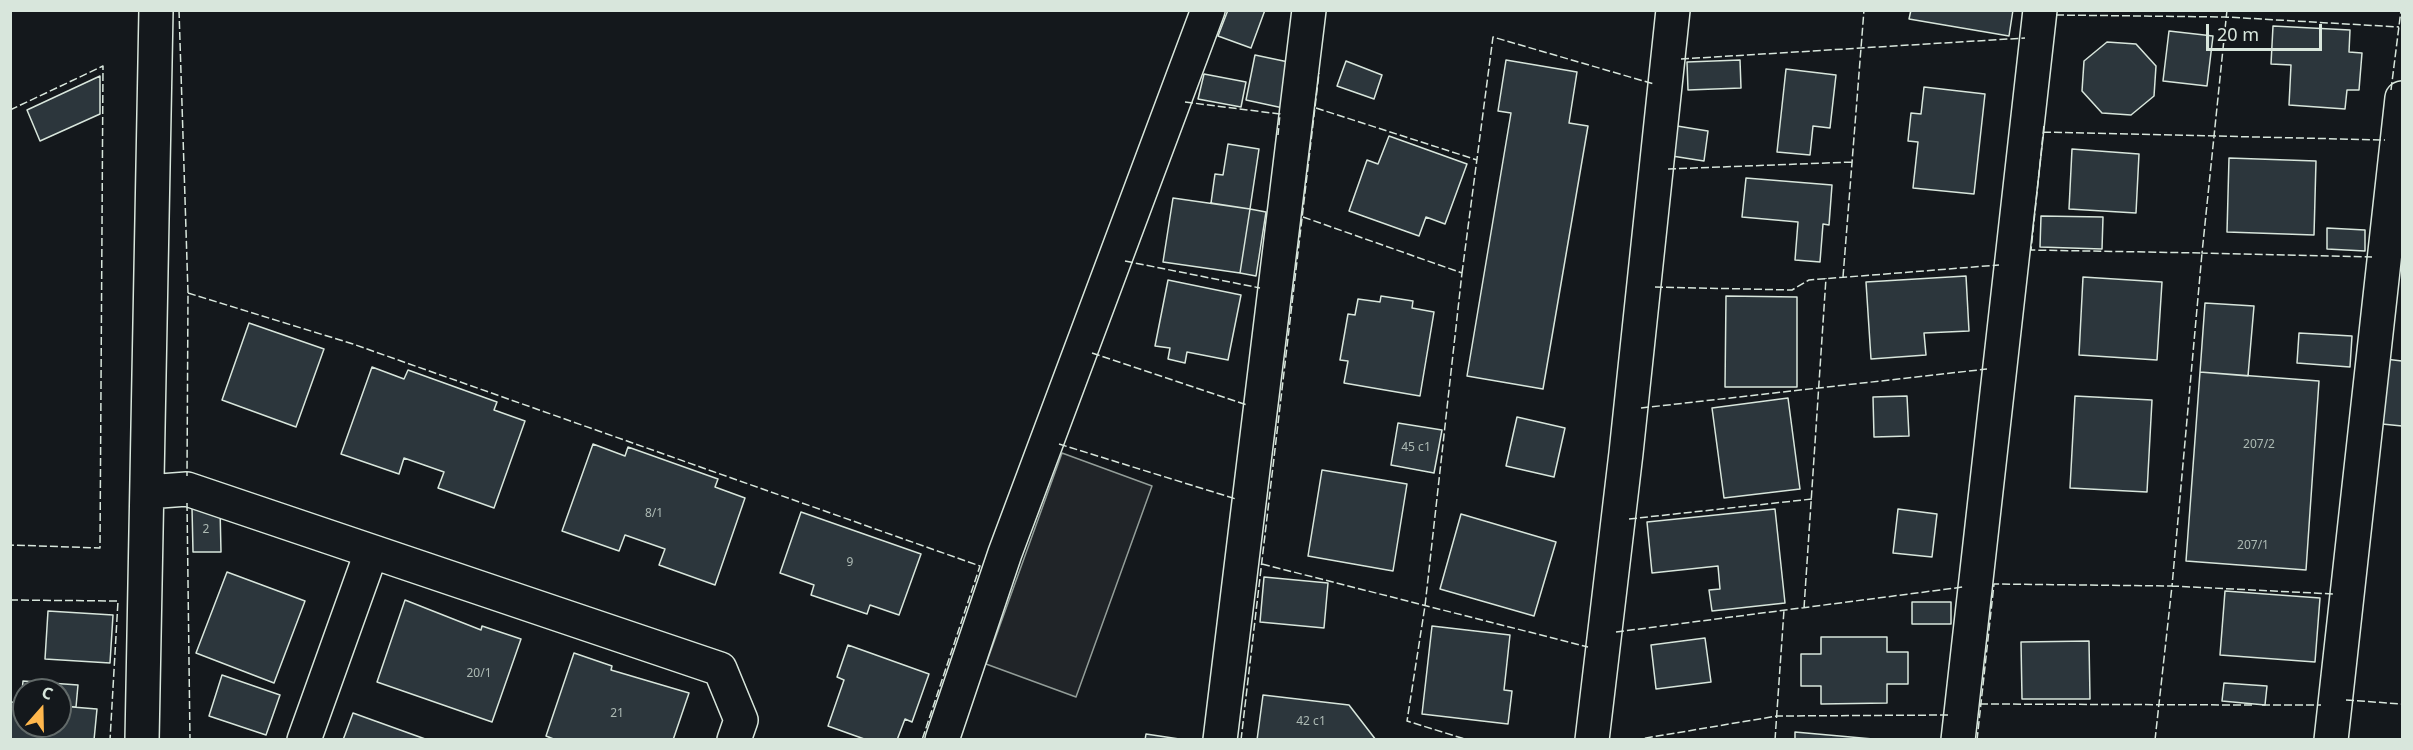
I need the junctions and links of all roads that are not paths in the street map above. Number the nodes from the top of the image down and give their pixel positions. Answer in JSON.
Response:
{"nodes":[{"id":1,"x":156,"y":10,"type":"edge"},
{"id":2,"x":1208,"y":10,"type":"edge"},
{"id":3,"x":1309,"y":10,"type":"edge"},
{"id":4,"x":1673,"y":10,"type":"edge"},
{"id":5,"x":2040,"y":10,"type":"edge"},
{"id":6,"x":2403,"y":98,"type":"edge"},
{"id":7,"x":147,"y":492,"type":"junction"},
{"id":8,"x":371,"y":553,"type":"junction"},
{"id":9,"x":142,"y":740,"type":"edge"},
{"id":10,"x":304,"y":740,"type":"edge"},
{"id":11,"x":734,"y":740,"type":"edge"},
{"id":12,"x":942,"y":740,"type":"edge"},
{"id":13,"x":1220,"y":740,"type":"edge"},
{"id":14,"x":1592,"y":740,"type":"edge"},
{"id":15,"x":1958,"y":740,"type":"edge"},
{"id":16,"x":2331,"y":740,"type":"edge"}],
"edges":[{"from":1,"to":7,"type":"street"},
{"from":2,"to":12,"type":"street"},
{"from":3,"to":13,"type":"street"},
{"from":4,"to":14,"type":"street"},
{"from":5,"to":15,"type":"street"},
{"from":6,"to":16,"type":"street"},
{"from":7,"to":8,"type":"street"},
{"from":7,"to":9,"type":"street"},
{"from":8,"to":10,"type":"street"},
{"from":8,"to":11,"type":"street"}]}
